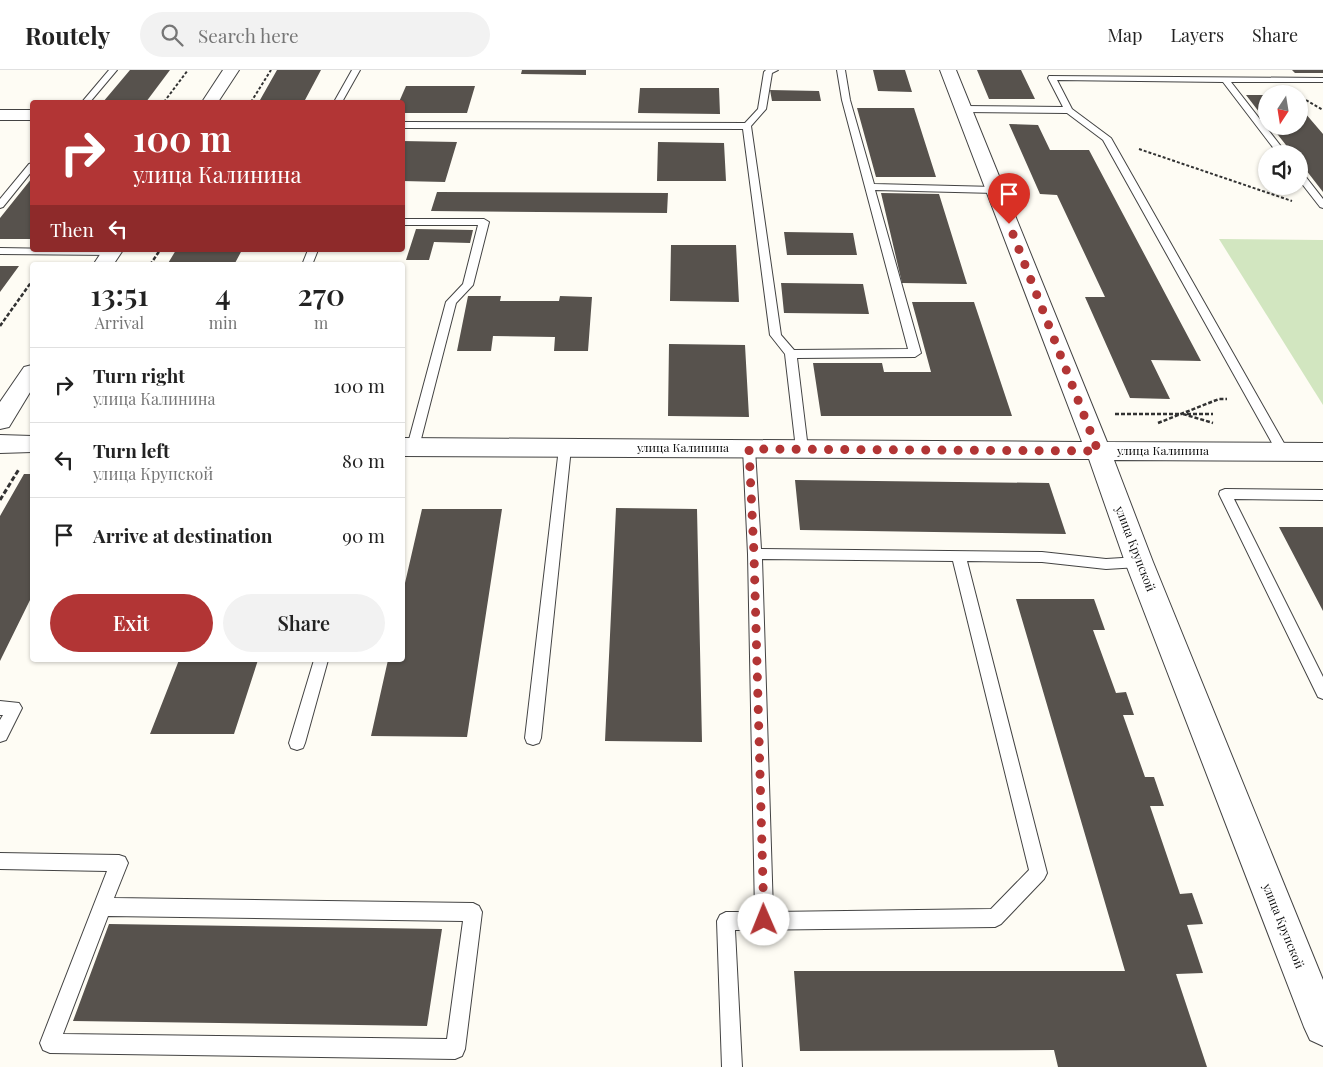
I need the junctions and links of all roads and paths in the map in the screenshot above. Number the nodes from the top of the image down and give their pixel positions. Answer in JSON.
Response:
{"nodes":[{"id":1,"x":113,"y":70,"type":"edge"},
{"id":2,"x":188,"y":70,"type":"edge"},
{"id":3,"x":231,"y":70,"type":"edge"},
{"id":4,"x":271,"y":70,"type":"edge"},
{"id":5,"x":356,"y":70,"type":"edge"},
{"id":6,"x":774,"y":70,"type":"edge"},
{"id":7,"x":841,"y":70,"type":"edge"},
{"id":8,"x":948,"y":70,"type":"edge"},
{"id":9,"x":1132,"y":70,"type":"edge"},
{"id":10,"x":1138,"y":79,"type":"junction"},
{"id":11,"x":1225,"y":79,"type":"junction"},
{"id":12,"x":1323,"y":80,"type":"edge"},
{"id":13,"x":88,"y":100,"type":"edge"},
{"id":14,"x":166,"y":100,"type":"edge"},
{"id":15,"x":211,"y":100,"type":"edge"},
{"id":16,"x":252,"y":100,"type":"edge"},
{"id":17,"x":339,"y":100,"type":"edge"},
{"id":18,"x":1308,"y":101,"type":"edge"},
{"id":19,"x":964,"y":109,"type":"junction"},
{"id":20,"x":1069,"y":110,"type":"junction"},
{"id":21,"x":1323,"y":110,"type":"edge"},
{"id":22,"x":0,"y":115,"type":"edge"},
{"id":23,"x":30,"y":115,"type":"edge"},
{"id":24,"x":405,"y":125,"type":"edge"},
{"id":25,"x":747,"y":126,"type":"junction"},
{"id":26,"x":1107,"y":138,"type":"junction"},
{"id":27,"x":1276,"y":145,"type":"edge"},
{"id":28,"x":30,"y":168,"type":"edge"},
{"id":29,"x":1308,"y":186,"type":"edge"},
{"id":30,"x":870,"y":187,"type":"junction"},
{"id":31,"x":995,"y":190,"type":"junction"},
{"id":32,"x":1295,"y":202,"type":"dead end"},
{"id":33,"x":0,"y":205,"type":"edge"},
{"id":34,"x":1323,"y":205,"type":"edge"},
{"id":35,"x":405,"y":222,"type":"edge"},
{"id":36,"x":0,"y":251,"type":"edge"},
{"id":37,"x":109,"y":256,"type":"edge"},
{"id":38,"x":30,"y":284,"type":"edge"},
{"id":39,"x":0,"y":326,"type":"edge"},
{"id":40,"x":791,"y":354,"type":"junction"},
{"id":41,"x":30,"y":375,"type":"edge"},
{"id":42,"x":1254,"y":399,"type":"junction"},
{"id":43,"x":1109,"y":414,"type":"dead end"},
{"id":44,"x":1182,"y":414,"type":"junction"},
{"id":45,"x":1213,"y":414,"type":"dead end"},
{"id":46,"x":0,"y":421,"type":"edge"},
{"id":47,"x":1155,"y":424,"type":"dead end"},
{"id":48,"x":0,"y":444,"type":"edge"},
{"id":49,"x":30,"y":444,"type":"edge"},
{"id":50,"x":408,"y":447,"type":"edge"},
{"id":51,"x":565,"y":448,"type":"junction"},
{"id":52,"x":749,"y":449,"type":"junction"},
{"id":53,"x":802,"y":449,"type":"junction"},
{"id":54,"x":1098,"y":451,"type":"junction"},
{"id":55,"x":1283,"y":452,"type":"junction"},
{"id":56,"x":1322,"y":453,"type":"edge"},
{"id":57,"x":20,"y":468,"type":"dead end"},
{"id":58,"x":1323,"y":495,"type":"edge"},
{"id":59,"x":0,"y":500,"type":"edge"},
{"id":60,"x":754,"y":554,"type":"junction"},
{"id":61,"x":959,"y":556,"type":"junction"},
{"id":62,"x":1139,"y":562,"type":"junction"},
{"id":63,"x":320,"y":662,"type":"edge"},
{"id":64,"x":1323,"y":692,"type":"edge"},
{"id":65,"x":0,"y":708,"type":"edge"},
{"id":66,"x":0,"y":735,"type":"edge"},
{"id":67,"x":533,"y":738,"type":"dead end"},
{"id":68,"x":297,"y":743,"type":"dead end"},
{"id":69,"x":0,"y":861,"type":"edge"},
{"id":70,"x":102,"y":907,"type":"junction"},
{"id":71,"x":764,"y":920,"type":"junction"},
{"id":72,"x":1323,"y":1027,"type":"edge"},
{"id":73,"x":732,"y":1067,"type":"edge"}],
"edges":[{"from":1,"to":13,"type":"lane"},
{"from":2,"to":14,"type":"path"},
{"from":3,"to":15,"type":"street"},
{"from":4,"to":16,"type":"path"},
{"from":5,"to":17,"type":"lane"},
{"from":6,"to":25,"type":"lane"},
{"from":7,"to":30,"type":"lane"},
{"from":8,"to":19,"type":"street","name":"улица Крупской"},
{"from":9,"to":10,"type":"lane"},
{"from":10,"to":11,"type":"lane"},
{"from":10,"to":20,"type":"lane"},
{"from":11,"to":12,"type":"lane"},
{"from":11,"to":27,"type":"lane"},
{"from":18,"to":21,"type":"path"},
{"from":19,"to":20,"type":"lane"},
{"from":19,"to":31,"type":"street","name":"улица Крупской"},
{"from":20,"to":26,"type":"lane"},
{"from":22,"to":23,"type":"street"},
{"from":24,"to":25,"type":"lane"},
{"from":25,"to":40,"type":"lane"},
{"from":26,"to":32,"type":"path"},
{"from":26,"to":42,"type":"lane"},
{"from":28,"to":33,"type":"lane"},
{"from":29,"to":34,"type":"lane"},
{"from":30,"to":31,"type":"lane"},
{"from":30,"to":40,"type":"lane"},
{"from":31,"to":54,"type":"street","name":"улица Крупской"},
{"from":35,"to":50,"type":"lane"},
{"from":36,"to":37,"type":"lane"},
{"from":38,"to":39,"type":"path"},
{"from":40,"to":53,"type":"lane"},
{"from":41,"to":46,"type":"street"},
{"from":42,"to":44,"type":"path"},
{"from":42,"to":55,"type":"lane"},
{"from":43,"to":44,"type":"path"},
{"from":44,"to":45,"type":"path"},
{"from":44,"to":47,"type":"path"},
{"from":48,"to":49,"type":"street"},
{"from":50,"to":51,"type":"street","name":"улица Калинина"},
{"from":51,"to":52,"type":"street","name":"улица Калинина"},
{"from":51,"to":67,"type":"lane"},
{"from":52,"to":53,"type":"street","name":"улица Калинина"},
{"from":52,"to":60,"type":"lane"},
{"from":53,"to":54,"type":"street","name":"улица Калинина"},
{"from":54,"to":55,"type":"street","name":"улица Калинина"},
{"from":54,"to":62,"type":"street","name":"улица Крупской"},
{"from":55,"to":56,"type":"street","name":"улица Калинина"},
{"from":57,"to":59,"type":"path"},
{"from":58,"to":64,"type":"lane"},
{"from":60,"to":61,"type":"lane"},
{"from":60,"to":71,"type":"lane"},
{"from":61,"to":62,"type":"lane"},
{"from":61,"to":71,"type":"lane"},
{"from":62,"to":72,"type":"street","name":"улица Крупской"},
{"from":63,"to":68,"type":"lane"},
{"from":65,"to":66,"type":"lane"},
{"from":69,"to":70,"type":"lane"},
{"from":70,"to":70,"type":"lane"},
{"from":71,"to":73,"type":"lane"}]}
